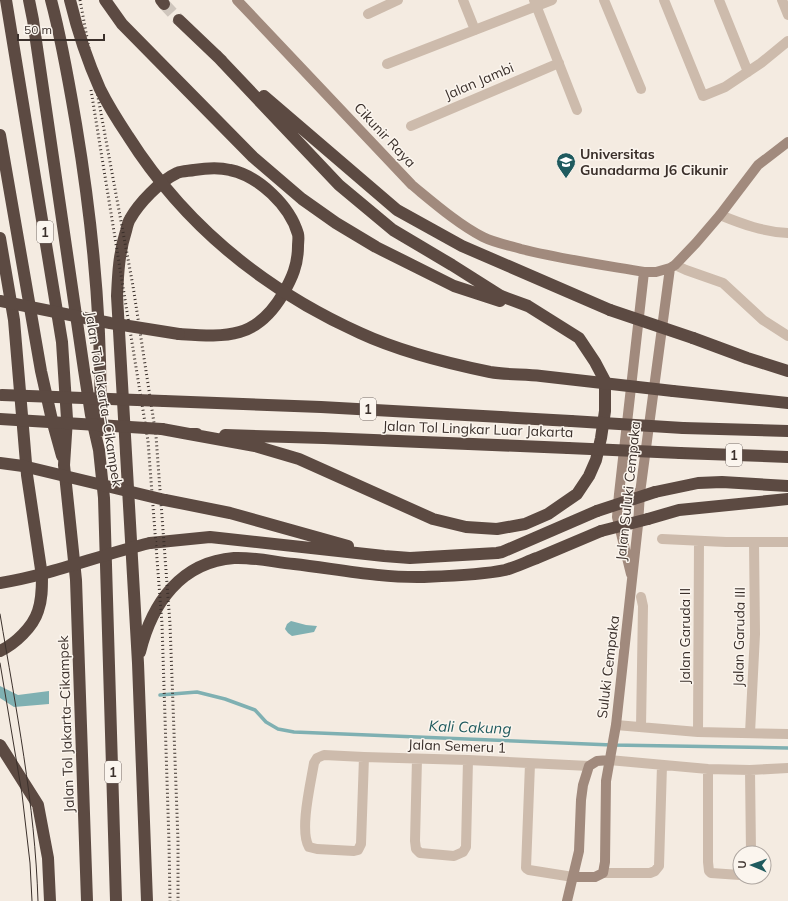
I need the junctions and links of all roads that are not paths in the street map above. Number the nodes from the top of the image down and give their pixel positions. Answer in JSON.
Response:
{"nodes":[{"id":1,"x":6,"y":0,"type":"edge"},
{"id":2,"x":29,"y":0,"type":"edge"},
{"id":3,"x":51,"y":0,"type":"edge"},
{"id":4,"x":70,"y":0,"type":"edge"},
{"id":5,"x":105,"y":0,"type":"edge"},
{"id":6,"x":237,"y":0,"type":"edge"},
{"id":7,"x":398,"y":0,"type":"edge"},
{"id":8,"x":463,"y":0,"type":"edge"},
{"id":9,"x":552,"y":0,"type":"edge"},
{"id":10,"x":604,"y":0,"type":"edge"},
{"id":11,"x":664,"y":0,"type":"edge"},
{"id":12,"x":719,"y":0,"type":"edge"},
{"id":13,"x":782,"y":0,"type":"edge"},
{"id":14,"x":535,"y":3,"type":"edge"},
{"id":15,"x":368,"y":14,"type":"dead end"},
{"id":16,"x":788,"y":16,"type":"edge"},
{"id":17,"x":179,"y":20,"type":"tunnel mouth"},
{"id":18,"x":475,"y":30,"type":"junction"},
{"id":19,"x":788,"y":41,"type":"edge"},
{"id":20,"x":216,"y":56,"type":"junction"},
{"id":21,"x":559,"y":63,"type":"junction"},
{"id":22,"x":387,"y":64,"type":"dead end"},
{"id":23,"x":748,"y":72,"type":"junction"},
{"id":24,"x":641,"y":89,"type":"dead end"},
{"id":25,"x":577,"y":110,"type":"dead end"},
{"id":26,"x":411,"y":126,"type":"dead end"},
{"id":27,"x":0,"y":135,"type":"edge"},
{"id":28,"x":788,"y":142,"type":"edge"},
{"id":29,"x":720,"y":215,"type":"junction"},
{"id":30,"x":788,"y":233,"type":"edge"},
{"id":31,"x":0,"y":238,"type":"edge"},
{"id":32,"x":673,"y":267,"type":"junction"},
{"id":33,"x":644,"y":272,"type":"junction"},
{"id":34,"x":501,"y":296,"type":"junction"},
{"id":35,"x":0,"y":302,"type":"edge"},
{"id":36,"x":788,"y":336,"type":"edge"},
{"id":37,"x":788,"y":371,"type":"edge"},
{"id":38,"x":1,"y":395,"type":"edge"},
{"id":39,"x":788,"y":403,"type":"edge"},
{"id":40,"x":0,"y":419,"type":"edge"},
{"id":41,"x":788,"y":431,"type":"edge"},
{"id":42,"x":189,"y":434,"type":"junction"},
{"id":43,"x":99,"y":450,"type":"junction"},
{"id":44,"x":788,"y":457,"type":"edge"},
{"id":45,"x":0,"y":463,"type":"edge"},
{"id":46,"x":64,"y":465,"type":"junction"},
{"id":47,"x":788,"y":486,"type":"edge"},
{"id":48,"x":640,"y":493,"type":"junction"},
{"id":49,"x":619,"y":494,"type":"junction"},
{"id":50,"x":788,"y":499,"type":"edge"},
{"id":51,"x":662,"y":539,"type":"dead end"},
{"id":52,"x":699,"y":541,"type":"junction"},
{"id":53,"x":754,"y":542,"type":"junction"},
{"id":54,"x":788,"y":542,"type":"edge"},
{"id":55,"x":384,"y":556,"type":"junction"},
{"id":56,"x":632,"y":577,"type":"junction"},
{"id":57,"x":0,"y":583,"type":"edge"},
{"id":58,"x":641,"y":598,"type":"dead end"},
{"id":59,"x":0,"y":651,"type":"edge"},
{"id":60,"x":138,"y":662,"type":"junction"},
{"id":61,"x":616,"y":725,"type":"junction"},
{"id":62,"x":641,"y":727,"type":"junction"},
{"id":63,"x":698,"y":732,"type":"junction"},
{"id":64,"x":750,"y":733,"type":"junction"},
{"id":65,"x":788,"y":734,"type":"edge"},
{"id":66,"x":0,"y":745,"type":"edge"},
{"id":67,"x":610,"y":756,"type":"junction"},
{"id":68,"x":364,"y":757,"type":"junction"},
{"id":69,"x":417,"y":758,"type":"junction"},
{"id":70,"x":468,"y":760,"type":"junction"},
{"id":71,"x":530,"y":764,"type":"junction"},
{"id":72,"x":662,"y":765,"type":"junction"},
{"id":73,"x":589,"y":766,"type":"junction"},
{"id":74,"x":788,"y":768,"type":"edge"},
{"id":75,"x":708,"y":769,"type":"junction"},
{"id":76,"x":750,"y":770,"type":"junction"},
{"id":77,"x":751,"y":845,"type":"edge"},
{"id":78,"x":603,"y":873,"type":"junction"},
{"id":79,"x":732,"y":875,"type":"edge"},
{"id":80,"x":573,"y":877,"type":"junction"},
{"id":81,"x":50,"y":901,"type":"edge"},
{"id":82,"x":87,"y":901,"type":"edge"},
{"id":83,"x":116,"y":901,"type":"edge"},
{"id":84,"x":148,"y":901,"type":"edge"},
{"id":85,"x":567,"y":901,"type":"edge"}],
"edges":[{"from":1,"to":46,"type":"highway","name":"Jalan Tol Jakarta–Cikampek","number":"1"},
{"from":2,"to":43,"type":"highway","name":"Jalan Tol Jakarta–Cikampek","number":"1"},
{"from":3,"to":43,"type":"highway"},
{"from":4,"to":39,"type":"highway","bridge":true},
{"from":5,"to":34,"type":"highway"},
{"from":6,"to":33,"type":"street","name":"Cikunir Raya"},
{"from":7,"to":15,"type":"street"},
{"from":8,"to":18,"type":"street"},
{"from":9,"to":14,"type":"street"},
{"from":10,"to":24,"type":"street"},
{"from":11,"to":23,"type":"street"},
{"from":12,"to":23,"type":"street"},
{"from":13,"to":16,"type":"street"},
{"from":14,"to":18,"type":"street"},
{"from":14,"to":21,"type":"street"},
{"from":17,"to":20,"type":"highway"},
{"from":18,"to":22,"type":"street"},
{"from":19,"to":23,"type":"street"},
{"from":20,"to":34,"type":"highway"},
{"from":20,"to":37,"type":"highway","bridge":true},
{"from":21,"to":25,"type":"street"},
{"from":21,"to":26,"type":"street","name":"Jalan Jambi"},
{"from":27,"to":46,"type":"highway"},
{"from":28,"to":29,"type":"street"},
{"from":29,"to":30,"type":"street"},
{"from":29,"to":32,"type":"street"},
{"from":31,"to":59,"type":"highway"},
{"from":32,"to":33,"type":"street","name":"Cikunir Raya"},
{"from":32,"to":36,"type":"street"},
{"from":32,"to":48,"type":"street","name":"Jalan Suluki Cempaka"},
{"from":33,"to":49,"type":"street","name":"Jalan Suluki Cempaka"},
{"from":34,"to":42,"type":"highway"},
{"from":35,"to":60,"type":"highway","bridge":true},
{"from":38,"to":41,"type":"highway","name":"Jalan Tol Lingkar Luar Jakarta","number":"1","bridge":true},
{"from":40,"to":42,"type":"highway","name":"Jalan Tol Lingkar Luar Jakarta","number":"1","bridge":true},
{"from":42,"to":44,"type":"highway","name":"Jalan Tol Lingkar Luar Jakarta","number":"1","bridge":true},
{"from":43,"to":83,"type":"highway","name":"Jalan Tol Jakarta–Cikampek","number":"1"},
{"from":45,"to":55,"type":"highway","bridge":true},
{"from":46,"to":82,"type":"highway","name":"Jalan Tol Jakarta–Cikampek","number":"1"},
{"from":47,"to":55,"type":"highway","bridge":true},
{"from":48,"to":49,"type":"street"},
{"from":48,"to":56,"type":"street","name":"Jalan Suluki Cempaka"},
{"from":49,"to":56,"type":"street","name":"Jalan Suluki Cempaka"},
{"from":50,"to":60,"type":"highway","bridge":true},
{"from":51,"to":52,"type":"street"},
{"from":52,"to":53,"type":"street"},
{"from":52,"to":63,"type":"street","name":"Jalan Garuda II"},
{"from":53,"to":54,"type":"street"},
{"from":53,"to":64,"type":"street","name":"Jalan Garuda III"},
{"from":55,"to":57,"type":"highway","bridge":true},
{"from":56,"to":61,"type":"street","name":"Suluki Cempaka"},
{"from":58,"to":62,"type":"street"},
{"from":60,"to":84,"type":"highway"},
{"from":61,"to":62,"type":"street"},
{"from":61,"to":67,"type":"street","name":"Suluki Cempaka"},
{"from":62,"to":63,"type":"street"},
{"from":63,"to":64,"type":"street"},
{"from":64,"to":65,"type":"street"},
{"from":66,"to":81,"type":"highway"},
{"from":67,"to":72,"type":"street"},
{"from":67,"to":73,"type":"street"},
{"from":67,"to":78,"type":"street","name":"Suluki Cempaka"},
{"from":68,"to":68,"type":"street","name":"Jalan Semeru 1"},
{"from":68,"to":69,"type":"street","name":"Jalan Semeru 1"},
{"from":69,"to":70,"type":"street","name":"Jalan Semeru 1"},
{"from":69,"to":70,"type":"street"},
{"from":70,"to":71,"type":"street","name":"Jalan Semeru 1"},
{"from":71,"to":73,"type":"street","name":"Jalan Semeru 1"},
{"from":71,"to":80,"type":"street"},
{"from":72,"to":75,"type":"street"},
{"from":72,"to":78,"type":"street"},
{"from":73,"to":80,"type":"street"},
{"from":74,"to":76,"type":"street"},
{"from":75,"to":76,"type":"street"},
{"from":75,"to":79,"type":"street"},
{"from":76,"to":77,"type":"street"},
{"from":78,"to":80,"type":"street"},
{"from":80,"to":85,"type":"street"}]}
